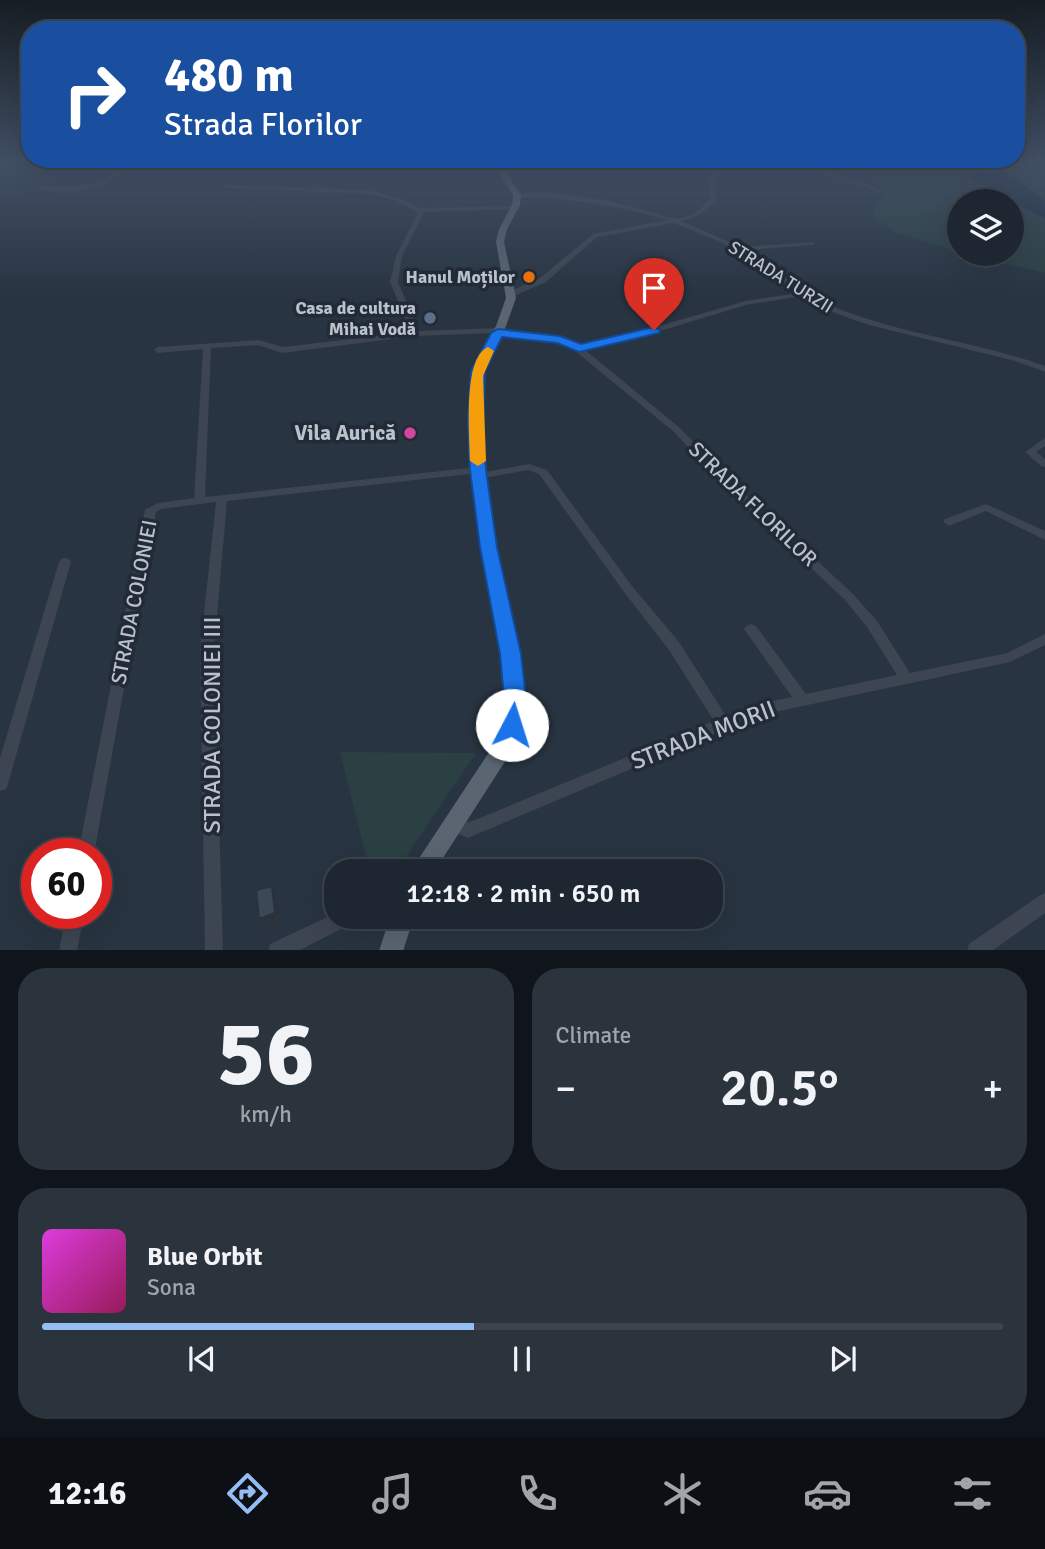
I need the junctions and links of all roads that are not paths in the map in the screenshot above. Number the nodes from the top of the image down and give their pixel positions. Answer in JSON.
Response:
{"nodes":[{"id":1,"x":413,"y":207,"type":"edge"},
{"id":2,"x":448,"y":207,"type":"edge"},
{"id":3,"x":513,"y":207,"type":"edge"},
{"id":4,"x":623,"y":207,"type":"edge"},
{"id":5,"x":705,"y":207,"type":"edge"},
{"id":6,"x":419,"y":210,"type":"junction"},
{"id":7,"x":677,"y":221,"type":"junction"},
{"id":8,"x":812,"y":243,"type":"dead end"},
{"id":9,"x":740,"y":249,"type":"junction"},
{"id":10,"x":511,"y":294,"type":"junction"},
{"id":11,"x":802,"y":294,"type":"junction"},
{"id":12,"x":498,"y":331,"type":"junction"},
{"id":13,"x":416,"y":334,"type":"junction"},
{"id":14,"x":207,"y":346,"type":"junction"},
{"id":15,"x":579,"y":348,"type":"junction"},
{"id":16,"x":158,"y":350,"type":"dead end"},
{"id":17,"x":1045,"y":369,"type":"edge"},
{"id":18,"x":1045,"y":441,"type":"edge"},
{"id":19,"x":1045,"y":464,"type":"edge"},
{"id":20,"x":479,"y":473,"type":"junction"},
{"id":21,"x":222,"y":499,"type":"junction"},
{"id":22,"x":199,"y":501,"type":"junction"},
{"id":23,"x":949,"y":522,"type":"dead end"},
{"id":24,"x":1045,"y":536,"type":"edge"},
{"id":25,"x":65,"y":562,"type":"dead end"},
{"id":26,"x":751,"y":629,"type":"dead end"},
{"id":27,"x":1045,"y":639,"type":"edge"},
{"id":28,"x":906,"y":678,"type":"junction"},
{"id":29,"x":802,"y":700,"type":"junction"},
{"id":30,"x":723,"y":723,"type":"junction"},
{"id":31,"x":0,"y":785,"type":"edge"},
{"id":32,"x":451,"y":822,"type":"junction"},
{"id":33,"x":89,"y":838,"type":"edge"},
{"id":34,"x":429,"y":859,"type":"edge"},
{"id":35,"x":1045,"y":902,"type":"edge"},
{"id":36,"x":324,"y":928,"type":"edge"},
{"id":37,"x":72,"y":929,"type":"edge"},
{"id":38,"x":398,"y":929,"type":"edge"},
{"id":39,"x":68,"y":950,"type":"edge"},
{"id":40,"x":214,"y":950,"type":"edge"},
{"id":41,"x":277,"y":950,"type":"edge"},
{"id":42,"x":391,"y":950,"type":"edge"},
{"id":43,"x":976,"y":950,"type":"edge"}],
"edges":[{"from":1,"to":6,"type":"street"},
{"from":2,"to":6,"type":"street","name":"STRADA TURZII"},
{"from":3,"to":10,"type":"main road"},
{"from":4,"to":7,"type":"street","name":"STRADA TURZII"},
{"from":5,"to":7,"type":"street"},
{"from":6,"to":13,"type":"street"},
{"from":7,"to":9,"type":"street","name":"STRADA TURZII"},
{"from":7,"to":10,"type":"street"},
{"from":8,"to":9,"type":"street"},
{"from":9,"to":11,"type":"street","name":"STRADA TURZII"},
{"from":10,"to":12,"type":"main road"},
{"from":11,"to":15,"type":"street"},
{"from":11,"to":17,"type":"street","name":"STRADA TURZII"},
{"from":12,"to":13,"type":"street","name":"STRADA FLORILOR"},
{"from":12,"to":15,"type":"street","name":"STRADA FLORILOR"},
{"from":12,"to":20,"type":"main road"},
{"from":13,"to":14,"type":"street","name":"STRADA FLORILOR"},
{"from":14,"to":16,"type":"street","name":"STRADA FLORILOR"},
{"from":14,"to":22,"type":"street"},
{"from":15,"to":28,"type":"street","name":"STRADA FLORILOR"},
{"from":18,"to":19,"type":"street"},
{"from":20,"to":21,"type":"street","name":"STRADA COLONIEI"},
{"from":20,"to":30,"type":"street","name":"STRADA COLONIEI"},
{"from":20,"to":32,"type":"main road"},
{"from":21,"to":22,"type":"street","name":"STRADA COLONIEI"},
{"from":21,"to":40,"type":"street","name":"STRADA COLONIEI III"},
{"from":22,"to":33,"type":"street","name":"STRADA COLONIEI"},
{"from":23,"to":24,"type":"street"},
{"from":25,"to":31,"type":"street"},
{"from":26,"to":29,"type":"street"},
{"from":27,"to":28,"type":"street","name":"STRADA MORII"},
{"from":28,"to":29,"type":"street","name":"STRADA MORII"},
{"from":29,"to":30,"type":"street","name":"STRADA MORII"},
{"from":30,"to":32,"type":"street","name":"STRADA MORII"},
{"from":32,"to":34,"type":"main road"},
{"from":35,"to":43,"type":"street"},
{"from":36,"to":41,"type":"street"},
{"from":37,"to":39,"type":"street"},
{"from":38,"to":42,"type":"main road"}]}
